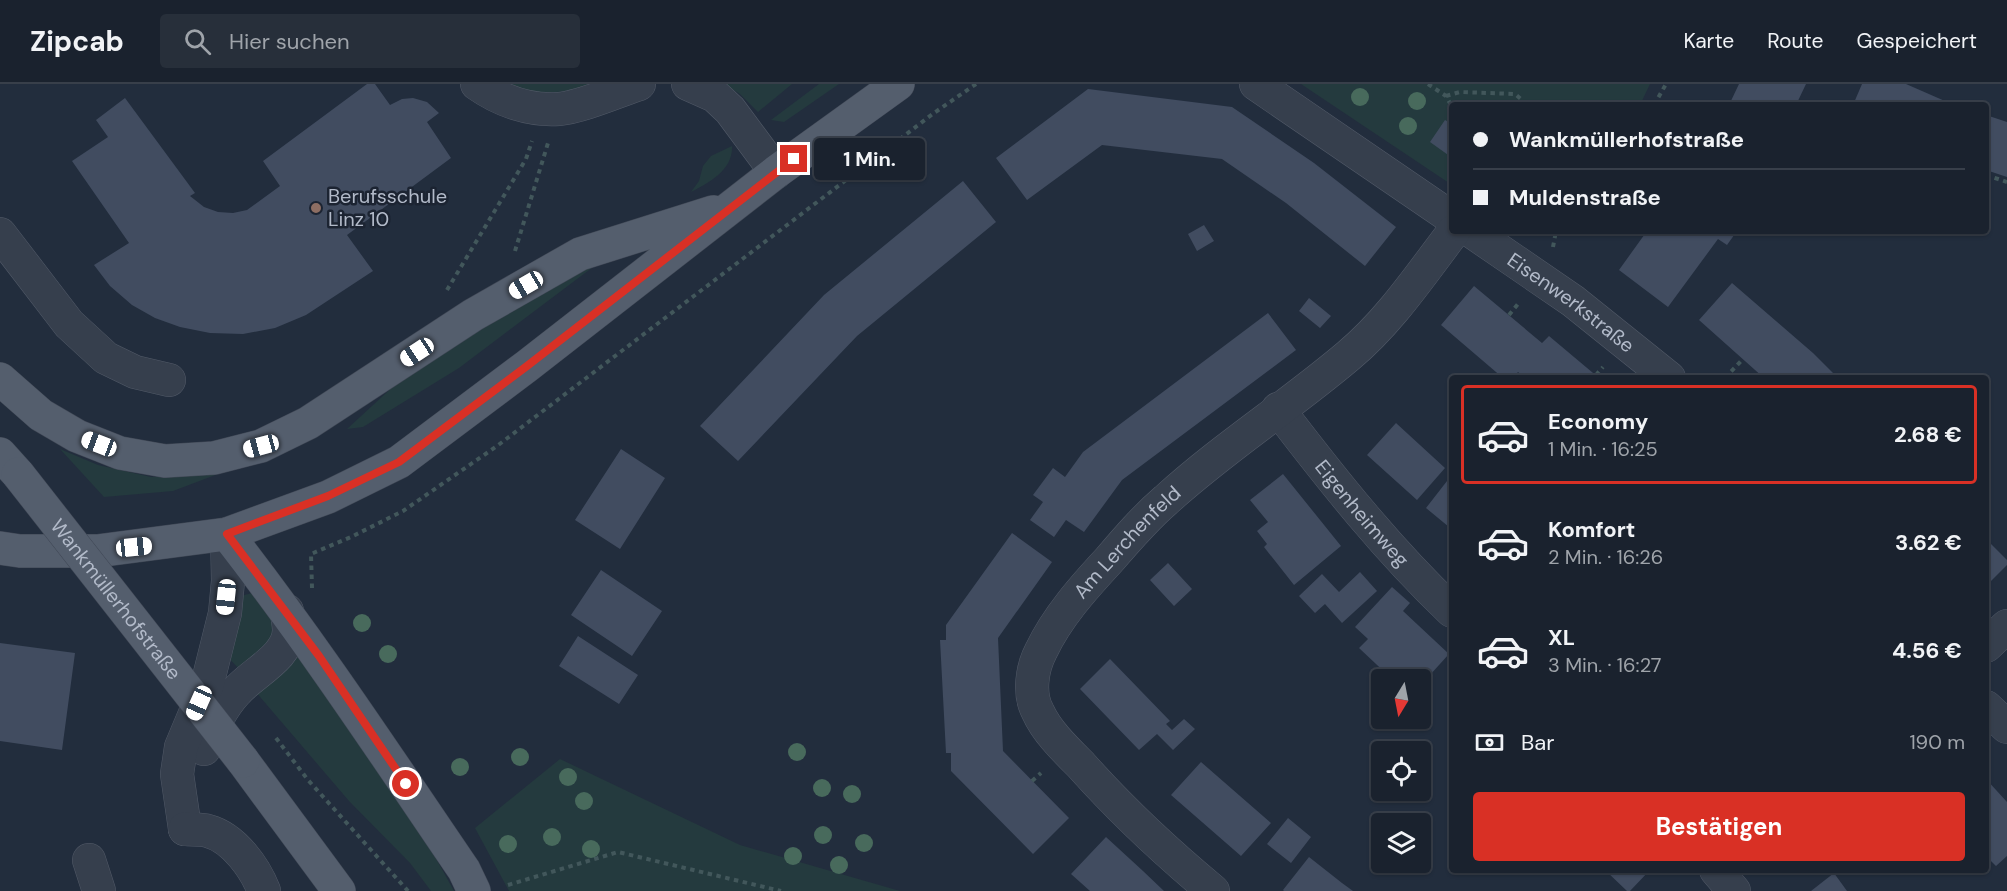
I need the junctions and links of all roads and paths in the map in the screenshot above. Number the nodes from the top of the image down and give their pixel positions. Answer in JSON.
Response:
{"nodes":[{"id":1,"x":477,"y":84,"type":"edge"},
{"id":2,"x":639,"y":84,"type":"edge"},
{"id":3,"x":688,"y":84,"type":"edge"},
{"id":4,"x":898,"y":84,"type":"edge"},
{"id":5,"x":976,"y":84,"type":"edge"},
{"id":6,"x":1256,"y":84,"type":"edge"},
{"id":7,"x":1428,"y":84,"type":"edge"},
{"id":8,"x":1666,"y":84,"type":"edge"},
{"id":9,"x":1446,"y":96,"type":"junction"},
{"id":10,"x":1449,"y":102,"type":"edge"},
{"id":11,"x":1524,"y":102,"type":"edge"},
{"id":12,"x":1656,"y":102,"type":"edge"},
{"id":13,"x":559,"y":109,"type":"junction"},
{"id":14,"x":529,"y":152,"type":"dead end"},
{"id":15,"x":776,"y":172,"type":"junction"},
{"id":16,"x":1989,"y":175,"type":"edge"},
{"id":17,"x":2007,"y":182,"type":"edge"},
{"id":18,"x":735,"y":206,"type":"junction"},
{"id":19,"x":1449,"y":216,"type":"edge"},
{"id":20,"x":0,"y":234,"type":"edge"},
{"id":21,"x":1452,"y":234,"type":"edge"},
{"id":22,"x":1475,"y":234,"type":"edge"},
{"id":23,"x":515,"y":260,"type":"dead end"},
{"id":24,"x":443,"y":297,"type":"dead end"},
{"id":25,"x":1743,"y":359,"type":"dead end"},
{"id":26,"x":1665,"y":375,"type":"edge"},
{"id":27,"x":1728,"y":375,"type":"edge"},
{"id":28,"x":0,"y":379,"type":"edge"},
{"id":29,"x":168,"y":380,"type":"dead end"},
{"id":30,"x":1278,"y":409,"type":"junction"},
{"id":31,"x":9,"y":464,"type":"edge"},
{"id":32,"x":227,"y":534,"type":"junction"},
{"id":33,"x":0,"y":548,"type":"edge"},
{"id":34,"x":311,"y":554,"type":"dead end"},
{"id":35,"x":1449,"y":608,"type":"edge"},
{"id":36,"x":287,"y":611,"type":"junction"},
{"id":37,"x":2007,"y":626,"type":"edge"},
{"id":38,"x":1989,"y":643,"type":"edge"},
{"id":39,"x":1989,"y":709,"type":"edge"},
{"id":40,"x":2007,"y":727,"type":"edge"},
{"id":41,"x":276,"y":738,"type":"dead end"},
{"id":42,"x":185,"y":829,"type":"junction"},
{"id":43,"x":89,"y":860,"type":"dead end"},
{"id":44,"x":1719,"y":873,"type":"edge"},
{"id":45,"x":486,"y":889,"type":"edge"},
{"id":46,"x":99,"y":891,"type":"edge"},
{"id":47,"x":264,"y":891,"type":"edge"},
{"id":48,"x":339,"y":891,"type":"edge"},
{"id":49,"x":408,"y":891,"type":"edge"},
{"id":50,"x":781,"y":891,"type":"edge"},
{"id":51,"x":1213,"y":891,"type":"edge"},
{"id":52,"x":1734,"y":891,"type":"edge"}],
"edges":[{"from":1,"to":13,"type":"street"},
{"from":2,"to":13,"type":"street"},
{"from":3,"to":15,"type":"street"},
{"from":4,"to":15,"type":"main road"},
{"from":5,"to":34,"type":"path"},
{"from":6,"to":19,"type":"street"},
{"from":7,"to":9,"type":"path"},
{"from":8,"to":12,"type":"path"},
{"from":9,"to":10,"type":"path"},
{"from":9,"to":11,"type":"path"},
{"from":13,"to":23,"type":"path"},
{"from":14,"to":24,"type":"path"},
{"from":15,"to":18,"type":"main road"},
{"from":16,"to":17,"type":"path"},
{"from":18,"to":28,"type":"main road"},
{"from":18,"to":32,"type":"main road"},
{"from":20,"to":29,"type":"street"},
{"from":21,"to":30,"type":"street","name":"Am Lerchenfeld"},
{"from":22,"to":26,"type":"street","name":"Eisenwerkstraße"},
{"from":25,"to":27,"type":"path"},
{"from":30,"to":35,"type":"street","name":"Eigenheimweg"},
{"from":30,"to":51,"type":"street","name":"Am Lerchenfeld"},
{"from":31,"to":48,"type":"main road","name":"Wankmüllerhofstraße","bridge":true},
{"from":32,"to":33,"type":"main road"},
{"from":32,"to":36,"type":"main road"},
{"from":32,"to":42,"type":"street"},
{"from":36,"to":42,"type":"street"},
{"from":36,"to":45,"type":"main road"},
{"from":37,"to":38,"type":"street"},
{"from":39,"to":40,"type":"street"},
{"from":41,"to":49,"type":"path"},
{"from":42,"to":47,"type":"street"},
{"from":43,"to":46,"type":"street"},
{"from":44,"to":52,"type":"street"},
{"from":45,"to":50,"type":"path"}]}
